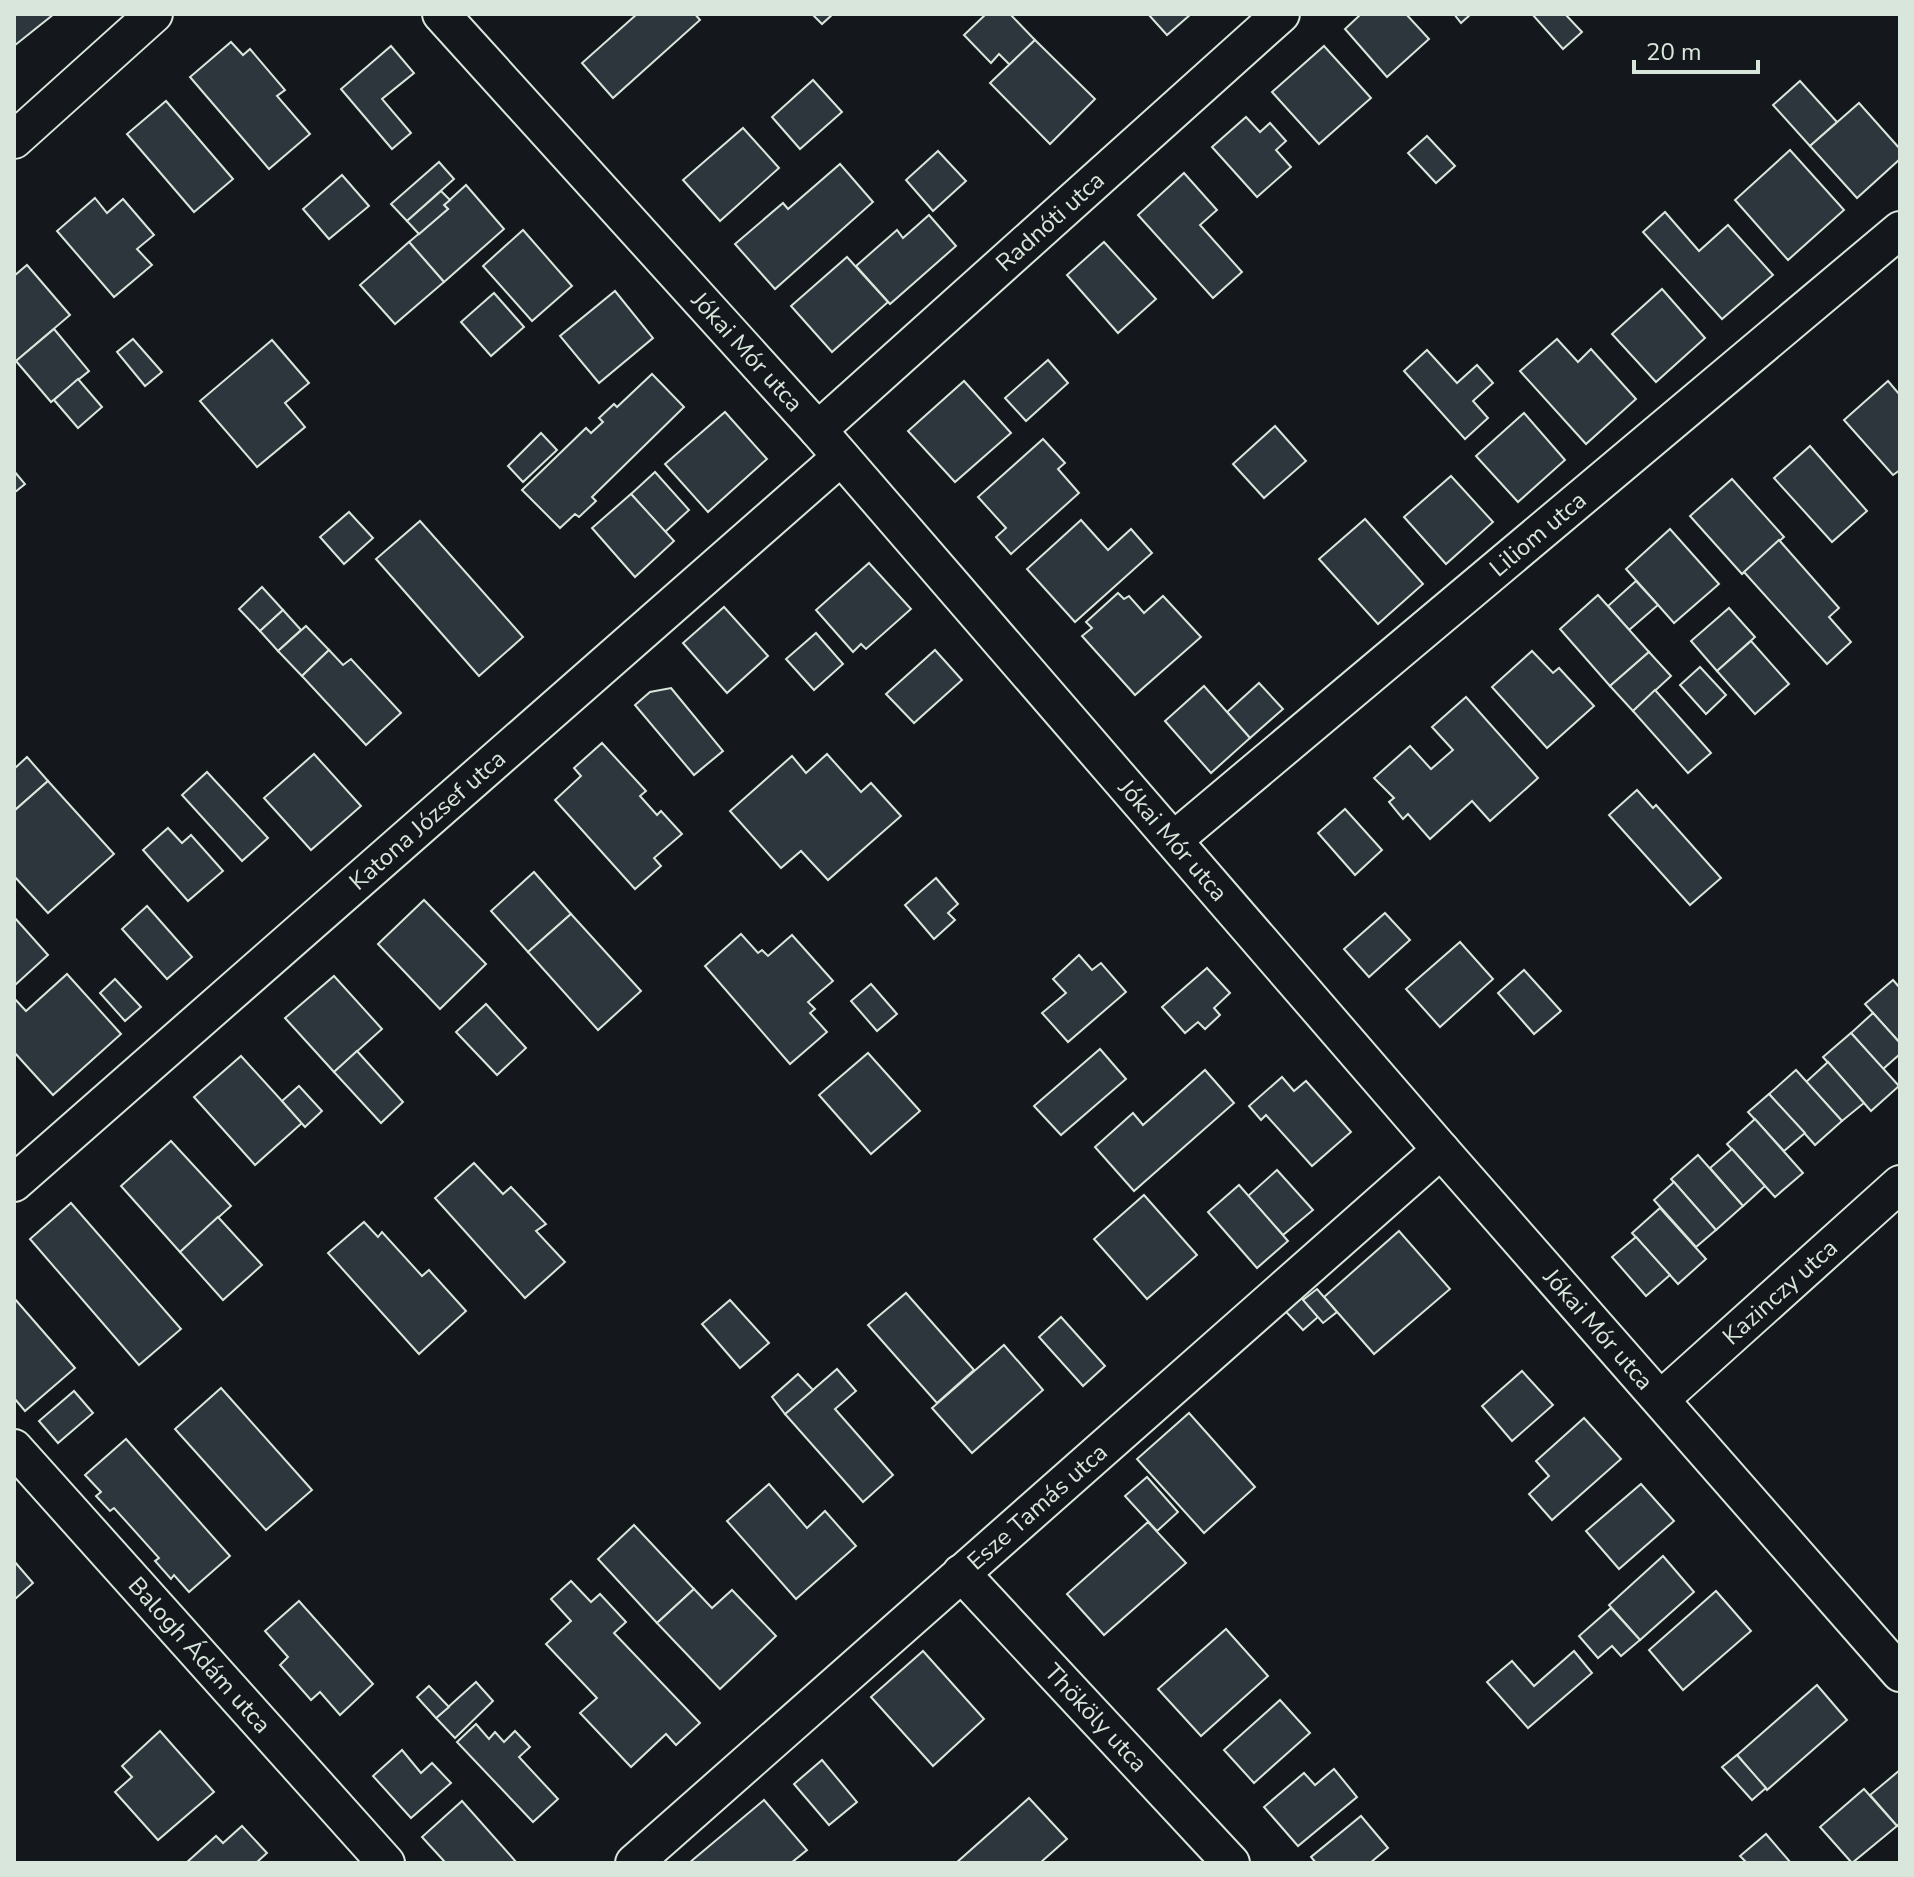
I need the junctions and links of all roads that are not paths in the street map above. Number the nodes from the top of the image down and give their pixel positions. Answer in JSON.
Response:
{"nodes":[{"id":1,"x":154,"y":14,"type":"edge"},
{"id":2,"x":441,"y":14,"type":"edge"},
{"id":3,"x":1281,"y":14,"type":"edge"},
{"id":4,"x":14,"y":140,"type":"edge"},
{"id":5,"x":1900,"y":230,"type":"edge"},
{"id":6,"x":818,"y":430,"type":"junction"},
{"id":7,"x":841,"y":457,"type":"junction"},
{"id":8,"x":1175,"y":839,"type":"junction"},
{"id":9,"x":1441,"y":1150,"type":"junction"},
{"id":10,"x":14,"y":1183,"type":"edge"},
{"id":11,"x":1900,"y":1184,"type":"edge"},
{"id":12,"x":1661,"y":1399,"type":"junction"},
{"id":13,"x":14,"y":1448,"type":"edge"},
{"id":14,"x":961,"y":1573,"type":"junction"},
{"id":15,"x":1900,"y":1673,"type":"edge"},
{"id":16,"x":386,"y":1863,"type":"edge"},
{"id":17,"x":634,"y":1863,"type":"edge"},
{"id":18,"x":1231,"y":1863,"type":"edge"}],
"edges":[{"from":1,"to":4,"type":"street"},
{"from":2,"to":6,"type":"street","name":"Jókai Mór utca"},
{"from":3,"to":6,"type":"street","name":"Radnóti utca"},
{"from":5,"to":8,"type":"street","name":"Liliom utca"},
{"from":6,"to":7,"type":"street","name":"Jókai Mór utca"},
{"from":7,"to":8,"type":"street","name":"Jókai Mór utca"},
{"from":7,"to":10,"type":"street","name":"Katona József utca"},
{"from":8,"to":9,"type":"street","name":"Jókai Mór utca"},
{"from":9,"to":12,"type":"street","name":"Jókai Mór utca"},
{"from":9,"to":14,"type":"street","name":"Esze Tamás utca"},
{"from":11,"to":12,"type":"street","name":"Kazinczy utca"},
{"from":12,"to":15,"type":"street","name":"Jókai Mór utca"},
{"from":13,"to":16,"type":"street","name":"Balogh Ádám utca"},
{"from":14,"to":17,"type":"street","name":"Esze Tamás utca"},
{"from":14,"to":18,"type":"street","name":"Thököly utca"}]}
